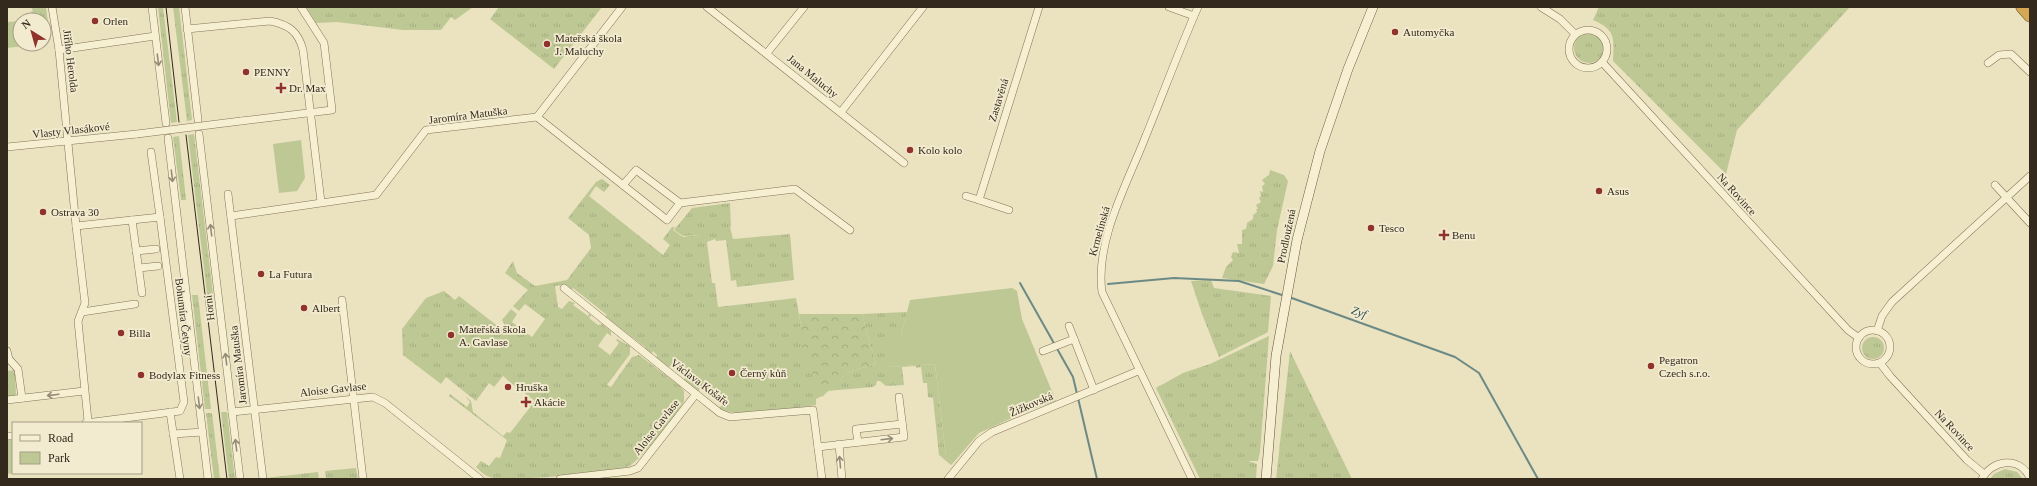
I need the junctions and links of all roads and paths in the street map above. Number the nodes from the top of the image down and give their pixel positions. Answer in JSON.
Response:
{"nodes":[{"id":1,"x":52,"y":7,"type":"edge"},
{"id":2,"x":152,"y":7,"type":"edge"},
{"id":3,"x":185,"y":7,"type":"edge"},
{"id":4,"x":301,"y":7,"type":"edge"},
{"id":5,"x":622,"y":7,"type":"edge"},
{"id":6,"x":708,"y":7,"type":"edge"},
{"id":7,"x":804,"y":7,"type":"edge"},
{"id":8,"x":923,"y":7,"type":"edge"},
{"id":9,"x":1039,"y":7,"type":"edge"},
{"id":10,"x":1169,"y":7,"type":"edge"},
{"id":11,"x":1198,"y":7,"type":"edge"},
{"id":12,"x":1373,"y":7,"type":"edge"},
{"id":13,"x":1540,"y":7,"type":"edge"},
{"id":14,"x":2022,"y":7,"type":"edge"},
{"id":15,"x":1194,"y":16,"type":"junction"},
{"id":16,"x":2030,"y":16,"type":"edge"},
{"id":17,"x":188,"y":29,"type":"junction"},
{"id":18,"x":1575,"y":34,"type":"junction"},
{"id":19,"x":155,"y":36,"type":"junction"},
{"id":20,"x":59,"y":50,"type":"junction"},
{"id":21,"x":767,"y":53,"type":"junction"},
{"id":22,"x":1602,"y":62,"type":"junction"},
{"id":23,"x":1988,"y":63,"type":"dead end"},
{"id":24,"x":2030,"y":72,"type":"edge"},
{"id":25,"x":310,"y":112,"type":"junction"},
{"id":26,"x":841,"y":112,"type":"junction"},
{"id":27,"x":537,"y":117,"type":"junction"},
{"id":28,"x":198,"y":120,"type":"dead end"},
{"id":29,"x":166,"y":124,"type":"dead end"},
{"id":30,"x":199,"y":134,"type":"dead end"},
{"id":31,"x":168,"y":138,"type":"dead end"},
{"id":32,"x":68,"y":141,"type":"junction"},
{"id":33,"x":7,"y":148,"type":"edge"},
{"id":34,"x":151,"y":152,"type":"dead end"},
{"id":35,"x":904,"y":163,"type":"dead end"},
{"id":36,"x":2030,"y":176,"type":"edge"},
{"id":37,"x":623,"y":185,"type":"junction"},
{"id":38,"x":1995,"y":185,"type":"dead end"},
{"id":39,"x":228,"y":194,"type":"dead end"},
{"id":40,"x":966,"y":196,"type":"dead end"},
{"id":41,"x":2007,"y":198,"type":"junction"},
{"id":42,"x":979,"y":200,"type":"junction"},
{"id":43,"x":321,"y":202,"type":"junction"},
{"id":44,"x":680,"y":203,"type":"junction"},
{"id":45,"x":1009,"y":210,"type":"dead end"},
{"id":46,"x":231,"y":216,"type":"junction"},
{"id":47,"x":160,"y":218,"type":"junction"},
{"id":48,"x":132,"y":220,"type":"junction"},
{"id":49,"x":2030,"y":224,"type":"edge"},
{"id":50,"x":76,"y":226,"type":"junction"},
{"id":51,"x":850,"y":230,"type":"dead end"},
{"id":52,"x":156,"y":249,"type":"dead end"},
{"id":53,"x":136,"y":251,"type":"junction"},
{"id":54,"x":158,"y":266,"type":"dead end"},
{"id":55,"x":139,"y":268,"type":"junction"},
{"id":56,"x":564,"y":288,"type":"dead end"},
{"id":57,"x":142,"y":292,"type":"dead end"},
{"id":58,"x":342,"y":300,"type":"dead end"},
{"id":59,"x":135,"y":304,"type":"dead end"},
{"id":60,"x":82,"y":312,"type":"junction"},
{"id":61,"x":1069,"y":326,"type":"dead end"},
{"id":62,"x":1877,"y":331,"type":"junction"},
{"id":63,"x":1859,"y":338,"type":"junction"},
{"id":64,"x":1074,"y":339,"type":"junction"},
{"id":65,"x":7,"y":351,"type":"edge"},
{"id":66,"x":1043,"y":351,"type":"dead end"},
{"id":67,"x":1880,"y":362,"type":"junction"},
{"id":68,"x":1138,"y":371,"type":"junction"},
{"id":69,"x":1094,"y":390,"type":"junction"},
{"id":70,"x":84,"y":391,"type":"junction"},
{"id":71,"x":696,"y":394,"type":"junction"},
{"id":72,"x":353,"y":397,"type":"junction"},
{"id":73,"x":899,"y":397,"type":"dead end"},
{"id":74,"x":22,"y":398,"type":"junction"},
{"id":75,"x":7,"y":400,"type":"edge"},
{"id":76,"x":254,"y":409,"type":"junction"},
{"id":77,"x":170,"y":412,"type":"junction"},
{"id":78,"x":232,"y":412,"type":"junction"},
{"id":79,"x":87,"y":422,"type":"edge"},
{"id":80,"x":902,"y":424,"type":"junction"},
{"id":81,"x":203,"y":432,"type":"junction"},
{"id":82,"x":173,"y":434,"type":"junction"},
{"id":83,"x":858,"y":442,"type":"junction"},
{"id":84,"x":839,"y":444,"type":"junction"},
{"id":85,"x":818,"y":447,"type":"junction"},
{"id":86,"x":2028,"y":469,"type":"edge"},
{"id":87,"x":1983,"y":476,"type":"edge"},
{"id":88,"x":596,"y":477,"type":"edge"},
{"id":89,"x":2030,"y":478,"type":"edge"},
{"id":90,"x":180,"y":479,"type":"edge"},
{"id":91,"x":208,"y":479,"type":"edge"},
{"id":92,"x":240,"y":479,"type":"edge"},
{"id":93,"x":263,"y":479,"type":"edge"},
{"id":94,"x":363,"y":479,"type":"edge"},
{"id":95,"x":480,"y":479,"type":"edge"},
{"id":96,"x":560,"y":479,"type":"edge"},
{"id":97,"x":822,"y":479,"type":"edge"},
{"id":98,"x":842,"y":479,"type":"edge"},
{"id":99,"x":948,"y":479,"type":"edge"},
{"id":100,"x":1192,"y":479,"type":"edge"},
{"id":101,"x":1266,"y":479,"type":"edge"}],
"edges":[{"from":1,"to":20,"type":"street","name":"Jiřího Herolda"},
{"from":2,"to":19,"type":"street"},
{"from":3,"to":17,"type":"street"},
{"from":4,"to":25,"type":"street","name":"Vlasty Vlasákové"},
{"from":5,"to":27,"type":"street"},
{"from":6,"to":21,"type":"street","name":"Jana Maluchy"},
{"from":7,"to":21,"type":"street"},
{"from":8,"to":26,"type":"street"},
{"from":9,"to":42,"type":"street","name":"Zastavěná"},
{"from":10,"to":15,"type":"street"},
{"from":11,"to":15,"type":"street","name":"Krmelínská"},
{"from":12,"to":101,"type":"main road","name":"Prodloužená"},
{"from":13,"to":18,"type":"street"},
{"from":14,"to":16,"type":"highway"},
{"from":15,"to":68,"type":"street","name":"Krmelínská"},
{"from":17,"to":25,"type":"street"},
{"from":17,"to":28,"type":"street"},
{"from":18,"to":22,"type":"street"},
{"from":18,"to":22,"type":"street"},
{"from":19,"to":20,"type":"street"},
{"from":19,"to":29,"type":"street","one_way":true},
{"from":20,"to":32,"type":"street","name":"Jiřího Herolda"},
{"from":21,"to":26,"type":"street","name":"Jana Maluchy"},
{"from":22,"to":63,"type":"street","name":"Na Rovince"},
{"from":23,"to":24,"type":"street"},
{"from":25,"to":32,"type":"street","name":"Vlasty Vlasákové","bridge":true},
{"from":25,"to":43,"type":"street"},
{"from":26,"to":35,"type":"street","name":"Jana Maluchy"},
{"from":27,"to":37,"type":"street"},
{"from":27,"to":43,"type":"street","name":"Jaromíra Matuška"},
{"from":78,"to":30,"type":"street","name":"Horní","one_way":true},
{"from":31,"to":81,"type":"street","name":"Horní","one_way":true},
{"from":32,"to":33,"type":"street","name":"Vlasty Vlasákové"},
{"from":32,"to":50,"type":"street","name":"Bohumíra Četyny"},
{"from":34,"to":47,"type":"street"},
{"from":36,"to":41,"type":"street"},
{"from":37,"to":44,"type":"street"},
{"from":37,"to":44,"type":"street"},
{"from":38,"to":41,"type":"street"},
{"from":39,"to":46,"type":"street"},
{"from":40,"to":42,"type":"street"},
{"from":41,"to":49,"type":"street"},
{"from":41,"to":62,"type":"street"},
{"from":42,"to":45,"type":"street"},
{"from":43,"to":46,"type":"street","name":"Jaromíra Matuška"},
{"from":44,"to":51,"type":"street"},
{"from":46,"to":76,"type":"street","name":"Jaromíra Matuška"},
{"from":47,"to":48,"type":"street"},
{"from":47,"to":77,"type":"street","name":"Bohumíra Četyny"},
{"from":48,"to":50,"type":"street"},
{"from":48,"to":53,"type":"street"},
{"from":50,"to":60,"type":"street","name":"Bohumíra Četyny"},
{"from":52,"to":53,"type":"street"},
{"from":53,"to":55,"type":"street"},
{"from":54,"to":55,"type":"street"},
{"from":55,"to":57,"type":"street"},
{"from":56,"to":71,"type":"street","name":"Václava Košaře"},
{"from":58,"to":72,"type":"street"},
{"from":59,"to":60,"type":"street"},
{"from":60,"to":70,"type":"street","name":"Bohumíra Četyny"},
{"from":61,"to":64,"type":"street"},
{"from":62,"to":63,"type":"street"},
{"from":62,"to":67,"type":"street"},
{"from":63,"to":67,"type":"street"},
{"from":64,"to":66,"type":"street"},
{"from":64,"to":69,"type":"street"},
{"from":65,"to":74,"type":"street"},
{"from":67,"to":87,"type":"street","name":"Na Rovince"},
{"from":68,"to":69,"type":"street","name":"Žižkovská"},
{"from":68,"to":100,"type":"street","name":"Krmelínská"},
{"from":69,"to":99,"type":"street","name":"Žižkovská"},
{"from":70,"to":74,"type":"street","one_way":true},
{"from":70,"to":79,"type":"street","name":"Bohumíra Četyny"},
{"from":71,"to":85,"type":"street","name":"Václava Košaře"},
{"from":71,"to":88,"type":"street","name":"Aloise Gavlase"},
{"from":72,"to":76,"type":"street","name":"Aloise Gavlase"},
{"from":72,"to":94,"type":"street"},
{"from":72,"to":95,"type":"street","name":"Aloise Gavlase"},
{"from":73,"to":80,"type":"street"},
{"from":74,"to":75,"type":"street"},
{"from":76,"to":78,"type":"street","name":"Aloise Gavlase"},
{"from":76,"to":93,"type":"street","name":"Jaromíra Matuška"},
{"from":77,"to":79,"type":"street","name":"Bohumíra Četyny"},
{"from":77,"to":82,"type":"street"},
{"from":92,"to":78,"type":"street","name":"Horní","one_way":true},
{"from":83,"to":80,"type":"street","one_way":true},
{"from":80,"to":83,"type":"street"},
{"from":81,"to":82,"type":"street"},
{"from":81,"to":91,"type":"street","name":"Horní"},
{"from":82,"to":90,"type":"street"},
{"from":83,"to":84,"type":"street"},
{"from":84,"to":85,"type":"street"},
{"from":98,"to":84,"type":"street","one_way":true},
{"from":85,"to":97,"type":"street","name":"Václava Košaře"},
{"from":86,"to":87,"type":"street"},
{"from":86,"to":89,"type":"street"},
{"from":88,"to":96,"type":"street","name":"Aloise Gavlase"}]}
